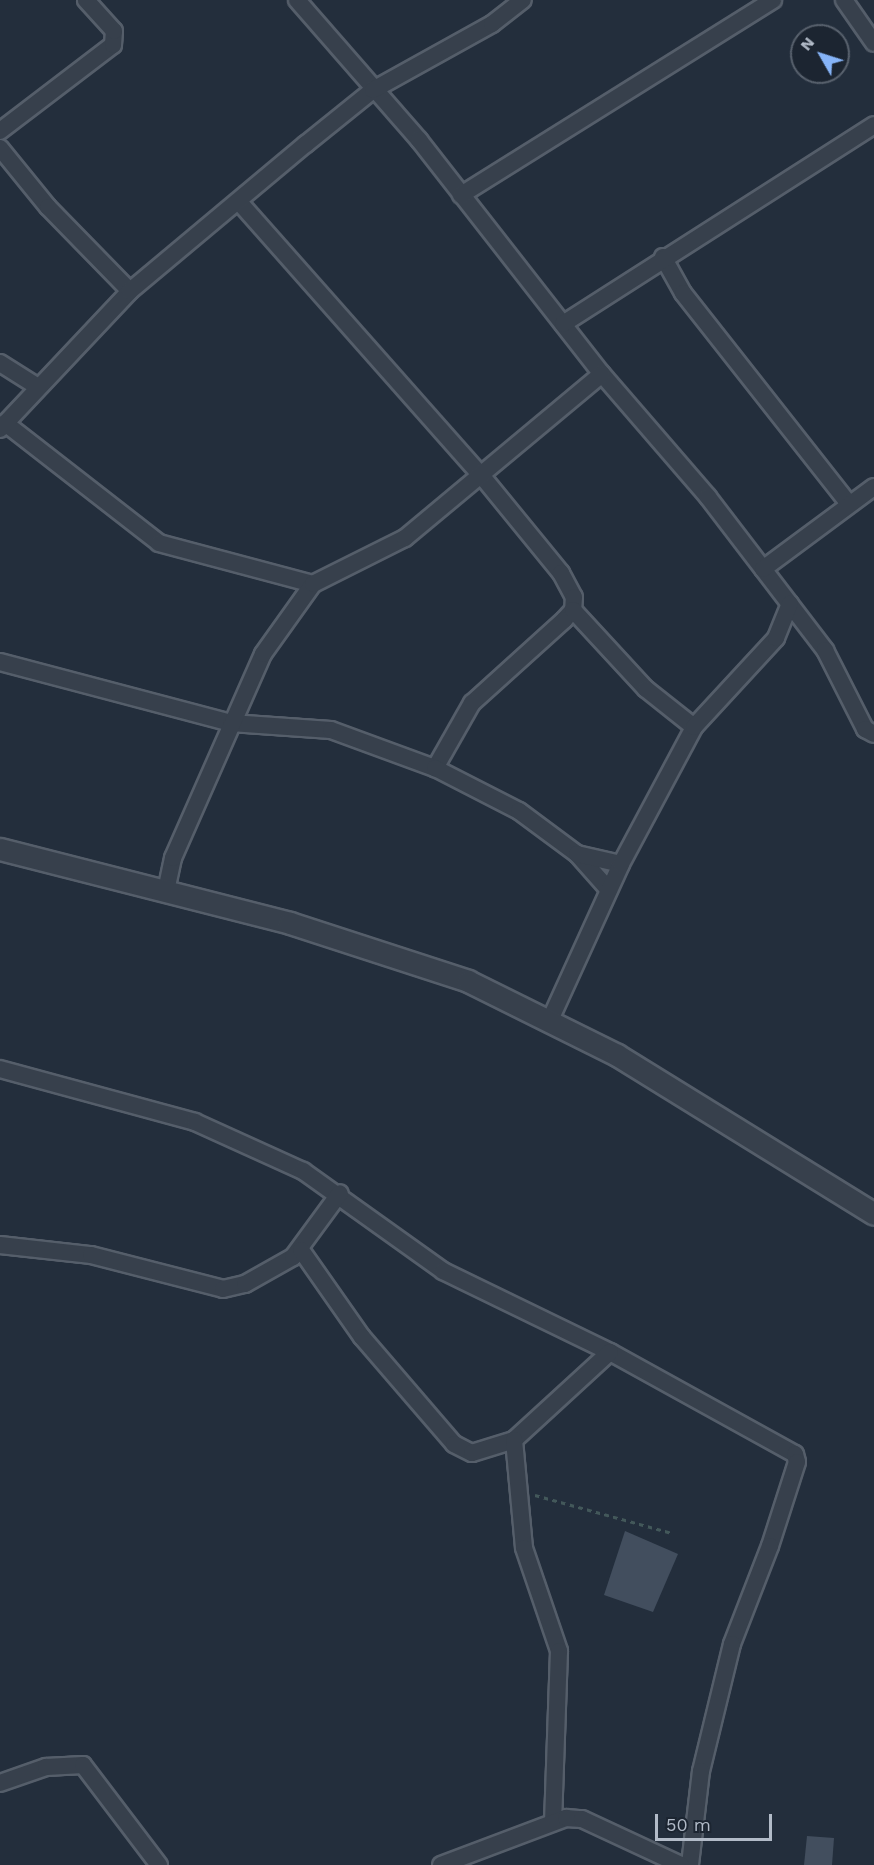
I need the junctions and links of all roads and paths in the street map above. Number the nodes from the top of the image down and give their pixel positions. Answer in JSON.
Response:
{"nodes":[{"id":1,"x":86,"y":0,"type":"edge"},
{"id":2,"x":297,"y":0,"type":"edge"},
{"id":3,"x":523,"y":0,"type":"edge"},
{"id":4,"x":773,"y":0,"type":"edge"},
{"id":5,"x":844,"y":0,"type":"edge"},
{"id":6,"x":874,"y":43,"type":"edge"},
{"id":7,"x":373,"y":90,"type":"junction"},
{"id":8,"x":874,"y":125,"type":"edge"},
{"id":9,"x":0,"y":131,"type":"edge"},
{"id":10,"x":0,"y":148,"type":"edge"},
{"id":11,"x":461,"y":195,"type":"junction"},
{"id":12,"x":240,"y":202,"type":"junction"},
{"id":13,"x":663,"y":257,"type":"junction"},
{"id":14,"x":130,"y":291,"type":"junction"},
{"id":15,"x":562,"y":324,"type":"junction"},
{"id":16,"x":0,"y":363,"type":"edge"},
{"id":17,"x":602,"y":374,"type":"junction"},
{"id":18,"x":38,"y":387,"type":"junction"},
{"id":19,"x":3,"y":426,"type":"edge"},
{"id":20,"x":481,"y":475,"type":"junction"},
{"id":21,"x":874,"y":487,"type":"edge"},
{"id":22,"x":849,"y":504,"type":"junction"},
{"id":23,"x":763,"y":569,"type":"junction"},
{"id":24,"x":313,"y":584,"type":"junction"},
{"id":25,"x":790,"y":604,"type":"junction"},
{"id":26,"x":573,"y":610,"type":"junction"},
{"id":27,"x":808,"y":628,"type":"junction"},
{"id":28,"x":776,"y":638,"type":"junction"},
{"id":29,"x":0,"y":662,"type":"edge"},
{"id":30,"x":231,"y":723,"type":"junction"},
{"id":31,"x":694,"y":727,"type":"junction"},
{"id":32,"x":874,"y":734,"type":"edge"},
{"id":33,"x":435,"y":768,"type":"junction"},
{"id":34,"x":0,"y":849,"type":"edge"},
{"id":35,"x":577,"y":854,"type":"junction"},
{"id":36,"x":621,"y":864,"type":"junction"},
{"id":37,"x":609,"y":890,"type":"junction"},
{"id":38,"x":166,"y":891,"type":"junction"},
{"id":39,"x":550,"y":1020,"type":"junction"},
{"id":40,"x":0,"y":1069,"type":"edge"},
{"id":41,"x":340,"y":1193,"type":"junction"},
{"id":42,"x":874,"y":1214,"type":"edge"},
{"id":43,"x":0,"y":1245,"type":"edge"},
{"id":44,"x":301,"y":1250,"type":"junction"},
{"id":45,"x":610,"y":1352,"type":"junction"},
{"id":46,"x":514,"y":1440,"type":"junction"},
{"id":47,"x":518,"y":1489,"type":"junction"},
{"id":48,"x":672,"y":1533,"type":"dead end"},
{"id":49,"x":0,"y":1783,"type":"edge"},
{"id":50,"x":553,"y":1821,"type":"junction"},
{"id":51,"x":159,"y":1865,"type":"edge"},
{"id":52,"x":441,"y":1865,"type":"edge"},
{"id":53,"x":681,"y":1865,"type":"edge"},
{"id":54,"x":690,"y":1865,"type":"edge"}],
"edges":[{"from":1,"to":9,"type":"street"},
{"from":2,"to":7,"type":"street"},
{"from":3,"to":7,"type":"street"},
{"from":4,"to":11,"type":"street"},
{"from":5,"to":6,"type":"street"},
{"from":7,"to":11,"type":"street"},
{"from":7,"to":12,"type":"street"},
{"from":8,"to":13,"type":"street"},
{"from":10,"to":14,"type":"street"},
{"from":11,"to":15,"type":"street"},
{"from":12,"to":14,"type":"street"},
{"from":12,"to":20,"type":"street"},
{"from":13,"to":15,"type":"street"},
{"from":13,"to":22,"type":"street"},
{"from":14,"to":18,"type":"street"},
{"from":15,"to":17,"type":"street"},
{"from":16,"to":18,"type":"street"},
{"from":17,"to":20,"type":"street"},
{"from":17,"to":23,"type":"street"},
{"from":18,"to":19,"type":"street"},
{"from":19,"to":24,"type":"street"},
{"from":20,"to":24,"type":"street"},
{"from":20,"to":26,"type":"street"},
{"from":21,"to":22,"type":"street"},
{"from":22,"to":23,"type":"street"},
{"from":23,"to":25,"type":"street"},
{"from":24,"to":30,"type":"street"},
{"from":25,"to":27,"type":"street"},
{"from":25,"to":28,"type":"street"},
{"from":26,"to":31,"type":"street"},
{"from":26,"to":33,"type":"street"},
{"from":27,"to":28,"type":"street"},
{"from":27,"to":32,"type":"street"},
{"from":28,"to":31,"type":"street"},
{"from":29,"to":30,"type":"street"},
{"from":30,"to":33,"type":"street"},
{"from":30,"to":38,"type":"street"},
{"from":31,"to":36,"type":"street"},
{"from":33,"to":35,"type":"street"},
{"from":34,"to":38,"type":"street"},
{"from":35,"to":36,"type":"street"},
{"from":35,"to":37,"type":"street"},
{"from":36,"to":37,"type":"street"},
{"from":37,"to":39,"type":"street"},
{"from":38,"to":39,"type":"street"},
{"from":39,"to":42,"type":"street"},
{"from":40,"to":41,"type":"street"},
{"from":41,"to":44,"type":"street"},
{"from":41,"to":45,"type":"street"},
{"from":43,"to":44,"type":"street"},
{"from":44,"to":46,"type":"street"},
{"from":45,"to":46,"type":"street"},
{"from":45,"to":54,"type":"street"},
{"from":46,"to":47,"type":"street"},
{"from":47,"to":48,"type":"path"},
{"from":47,"to":50,"type":"street"},
{"from":49,"to":51,"type":"street"},
{"from":50,"to":52,"type":"street"},
{"from":50,"to":53,"type":"street"}]}
